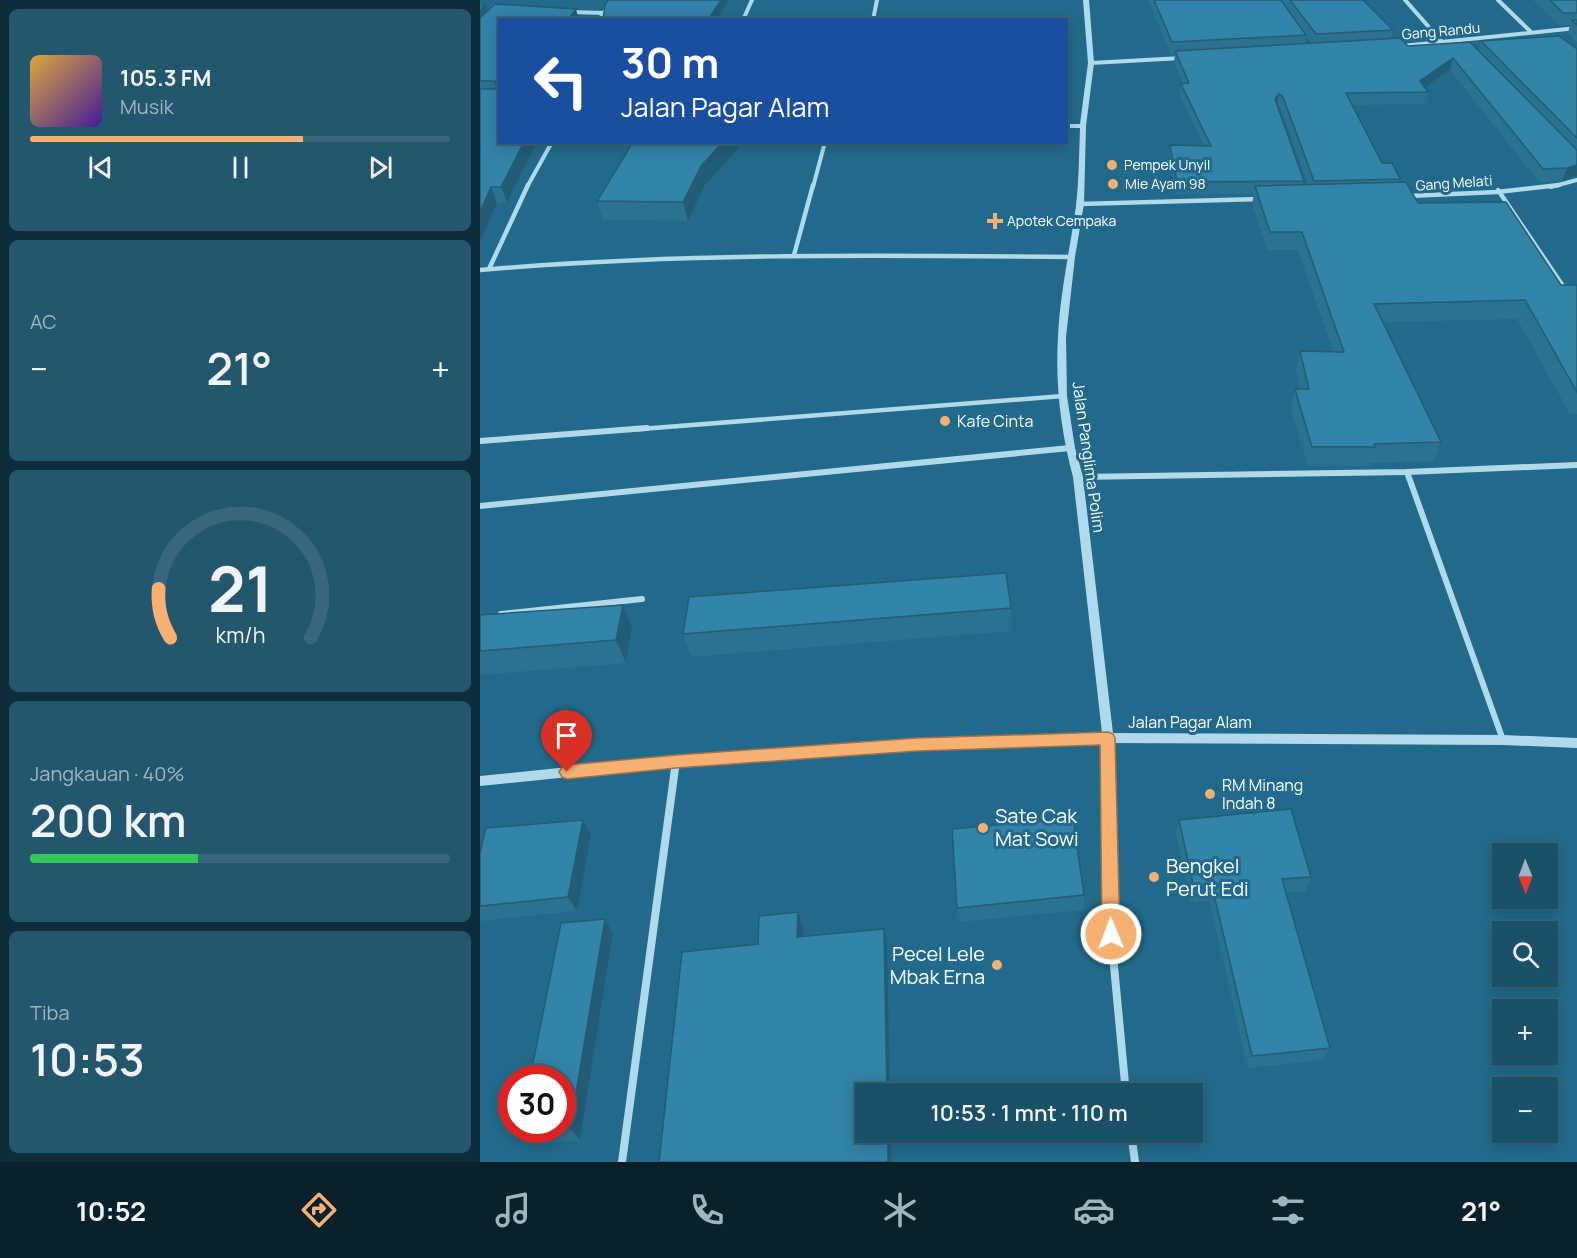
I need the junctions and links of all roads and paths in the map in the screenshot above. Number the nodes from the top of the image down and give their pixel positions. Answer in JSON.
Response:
{"nodes":[{"id":1,"x":612,"y":0,"type":"edge"},
{"id":2,"x":752,"y":0,"type":"edge"},
{"id":3,"x":877,"y":0,"type":"edge"},
{"id":4,"x":1086,"y":0,"type":"edge"},
{"id":5,"x":1405,"y":0,"type":"edge"},
{"id":6,"x":1497,"y":0,"type":"edge"},
{"id":7,"x":563,"y":12,"type":"edge"},
{"id":8,"x":604,"y":13,"type":"junction"},
{"id":9,"x":600,"y":18,"type":"edge"},
{"id":10,"x":744,"y":18,"type":"edge"},
{"id":11,"x":873,"y":18,"type":"edge"},
{"id":12,"x":1577,"y":28,"type":"edge"},
{"id":13,"x":1530,"y":31,"type":"junction"},
{"id":14,"x":1461,"y":41,"type":"junction"},
{"id":15,"x":1443,"y":43,"type":"junction"},
{"id":16,"x":1395,"y":46,"type":"edge"},
{"id":17,"x":1469,"y":49,"type":"edge"},
{"id":18,"x":1182,"y":58,"type":"edge"},
{"id":19,"x":1091,"y":63,"type":"junction"},
{"id":20,"x":1068,"y":126,"type":"edge"},
{"id":21,"x":1083,"y":126,"type":"junction"},
{"id":22,"x":551,"y":144,"type":"edge"},
{"id":23,"x":824,"y":144,"type":"edge"},
{"id":24,"x":1577,"y":180,"type":"edge"},
{"id":25,"x":1498,"y":190,"type":"junction"},
{"id":26,"x":1396,"y":196,"type":"edge"},
{"id":27,"x":1264,"y":199,"type":"edge"},
{"id":28,"x":1080,"y":204,"type":"junction"},
{"id":29,"x":794,"y":255,"type":"junction"},
{"id":30,"x":1071,"y":257,"type":"junction"},
{"id":31,"x":489,"y":269,"type":"junction"},
{"id":32,"x":480,"y":270,"type":"edge"},
{"id":33,"x":1571,"y":298,"type":"edge"},
{"id":34,"x":1063,"y":396,"type":"junction"},
{"id":35,"x":480,"y":441,"type":"edge"},
{"id":36,"x":1070,"y":448,"type":"junction"},
{"id":37,"x":1577,"y":465,"type":"edge"},
{"id":38,"x":1407,"y":472,"type":"junction"},
{"id":39,"x":1078,"y":477,"type":"junction"},
{"id":40,"x":480,"y":506,"type":"edge"},
{"id":41,"x":642,"y":599,"type":"dead end"},
{"id":42,"x":492,"y":615,"type":"edge"},
{"id":43,"x":1108,"y":738,"type":"junction"},
{"id":44,"x":1503,"y":740,"type":"junction"},
{"id":45,"x":1577,"y":743,"type":"edge"},
{"id":46,"x":676,"y":761,"type":"junction"},
{"id":47,"x":480,"y":781,"type":"edge"},
{"id":48,"x":1125,"y":1083,"type":"edge"},
{"id":49,"x":1132,"y":1143,"type":"edge"},
{"id":50,"x":622,"y":1162,"type":"edge"},
{"id":51,"x":1135,"y":1162,"type":"edge"}],
"edges":[{"from":1,"to":8,"type":"street"},
{"from":2,"to":10,"type":"street"},
{"from":3,"to":11,"type":"street"},
{"from":4,"to":19,"type":"street","name":"Jalan Panglima Polim"},
{"from":5,"to":15,"type":"street"},
{"from":6,"to":13,"type":"street"},
{"from":7,"to":8,"type":"street"},
{"from":8,"to":9,"type":"street"},
{"from":12,"to":13,"type":"street","name":"Gang Randu"},
{"from":13,"to":14,"type":"street","name":"Gang Randu"},
{"from":14,"to":15,"type":"street","name":"Gang Randu"},
{"from":14,"to":17,"type":"street"},
{"from":15,"to":16,"type":"street","name":"Gang Randu"},
{"from":18,"to":19,"type":"street"},
{"from":19,"to":21,"type":"street","name":"Jalan Panglima Polim"},
{"from":20,"to":21,"type":"street"},
{"from":21,"to":28,"type":"street","name":"Jalan Panglima Polim"},
{"from":22,"to":31,"type":"street"},
{"from":23,"to":29,"type":"street"},
{"from":24,"to":25,"type":"street","name":"Gang Melati"},
{"from":25,"to":26,"type":"street","name":"Gang Melati"},
{"from":25,"to":33,"type":"street"},
{"from":27,"to":28,"type":"street"},
{"from":28,"to":30,"type":"street","name":"Jalan Panglima Polim"},
{"from":29,"to":30,"type":"street"},
{"from":29,"to":31,"type":"street"},
{"from":30,"to":34,"type":"street","name":"Jalan Panglima Polim"},
{"from":31,"to":32,"type":"street"},
{"from":34,"to":35,"type":"street"},
{"from":34,"to":36,"type":"street","name":"Jalan Panglima Polim"},
{"from":36,"to":39,"type":"street","name":"Jalan Panglima Polim"},
{"from":36,"to":40,"type":"street"},
{"from":37,"to":38,"type":"street"},
{"from":38,"to":39,"type":"street"},
{"from":38,"to":44,"type":"street"},
{"from":39,"to":43,"type":"street","name":"Jalan Panglima Polim"},
{"from":41,"to":42,"type":"street"},
{"from":43,"to":44,"type":"street","name":"Jalan Pagar Alam"},
{"from":43,"to":46,"type":"street","name":"Jalan Pagar Alam"},
{"from":43,"to":48,"type":"street"},
{"from":44,"to":45,"type":"street","name":"Jalan Pagar Alam"},
{"from":46,"to":47,"type":"street","name":"Jalan Pagar Alam"},
{"from":46,"to":50,"type":"street"},
{"from":49,"to":51,"type":"street"}]}
